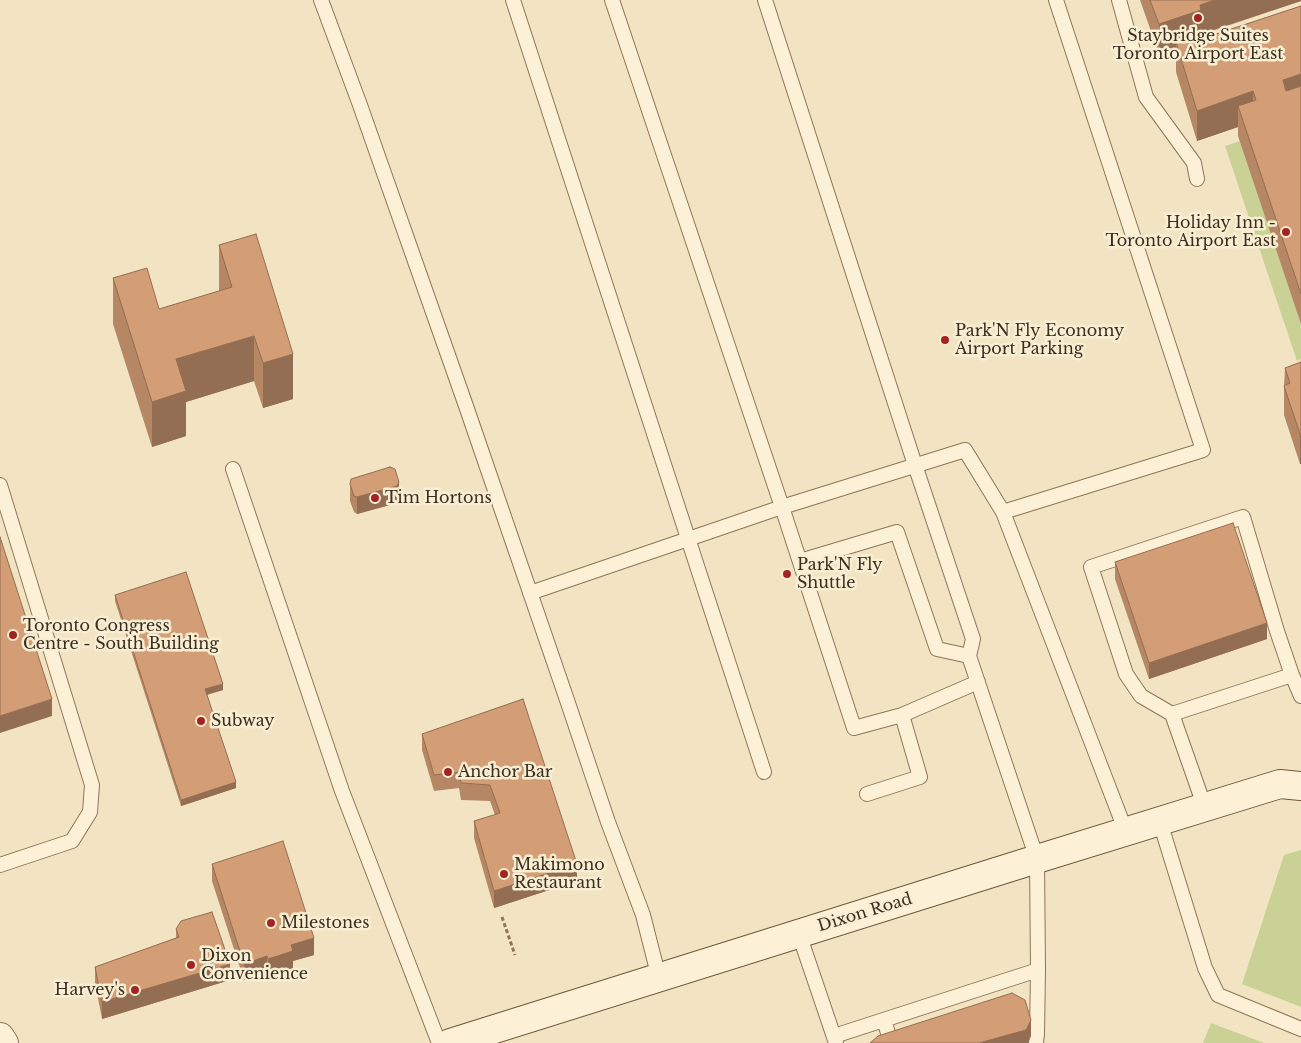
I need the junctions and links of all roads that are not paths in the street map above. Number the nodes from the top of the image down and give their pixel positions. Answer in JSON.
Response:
{"nodes":[{"id":1,"x":321,"y":0,"type":"edge"},
{"id":2,"x":513,"y":0,"type":"edge"},
{"id":3,"x":612,"y":0,"type":"edge"},
{"id":4,"x":765,"y":0,"type":"edge"},
{"id":5,"x":1056,"y":0,"type":"edge"},
{"id":6,"x":1119,"y":0,"type":"edge"},
{"id":7,"x":1197,"y":179,"type":"dead end"},
{"id":8,"x":914,"y":465,"type":"junction"},
{"id":9,"x":233,"y":469,"type":"dead end"},
{"id":10,"x":0,"y":485,"type":"edge"},
{"id":11,"x":782,"y":507,"type":"junction"},
{"id":12,"x":1003,"y":512,"type":"junction"},
{"id":13,"x":688,"y":539,"type":"junction"},
{"id":14,"x":800,"y":561,"type":"junction"},
{"id":15,"x":530,"y":593,"type":"junction"},
{"id":16,"x":969,"y":656,"type":"junction"},
{"id":17,"x":1292,"y":675,"type":"junction"},
{"id":18,"x":978,"y":682,"type":"junction"},
{"id":19,"x":1301,"y":696,"type":"edge"},
{"id":20,"x":1172,"y":714,"type":"junction"},
{"id":21,"x":902,"y":715,"type":"junction"},
{"id":22,"x":1301,"y":767,"type":"edge"},
{"id":23,"x":764,"y":772,"type":"dead end"},
{"id":24,"x":1290,"y":785,"type":"edge"},
{"id":25,"x":867,"y":794,"type":"dead end"},
{"id":26,"x":1205,"y":808,"type":"junction"},
{"id":27,"x":1160,"y":822,"type":"junction"},
{"id":28,"x":1126,"y":832,"type":"junction"},
{"id":29,"x":1037,"y":859,"type":"junction"},
{"id":30,"x":0,"y":864,"type":"edge"},
{"id":31,"x":799,"y":934,"type":"junction"},
{"id":32,"x":1038,"y":970,"type":"junction"},
{"id":33,"x":659,"y":978,"type":"junction"},
{"id":34,"x":884,"y":1020,"type":"junction"},
{"id":35,"x":1301,"y":1029,"type":"edge"},
{"id":36,"x":0,"y":1037,"type":"edge"},
{"id":37,"x":835,"y":1040,"type":"edge"},
{"id":38,"x":4,"y":1043,"type":"edge"},
{"id":39,"x":439,"y":1043,"type":"edge"},
{"id":40,"x":450,"y":1043,"type":"edge"},
{"id":41,"x":891,"y":1043,"type":"edge"},
{"id":42,"x":1036,"y":1043,"type":"edge"}],
"edges":[{"from":1,"to":15,"type":"lane"},
{"from":2,"to":13,"type":"lane"},
{"from":3,"to":11,"type":"lane"},
{"from":4,"to":8,"type":"lane"},
{"from":5,"to":12,"type":"lane"},
{"from":6,"to":7,"type":"lane"},
{"from":8,"to":11,"type":"lane"},
{"from":8,"to":12,"type":"lane"},
{"from":8,"to":16,"type":"lane"},
{"from":9,"to":39,"type":"lane"},
{"from":10,"to":30,"type":"lane"},
{"from":11,"to":13,"type":"lane"},
{"from":11,"to":14,"type":"lane"},
{"from":12,"to":28,"type":"lane"},
{"from":13,"to":15,"type":"lane"},
{"from":13,"to":23,"type":"lane"},
{"from":14,"to":16,"type":"lane"},
{"from":14,"to":21,"type":"lane"},
{"from":15,"to":33,"type":"lane"},
{"from":16,"to":18,"type":"lane"},
{"from":17,"to":19,"type":"lane"},
{"from":17,"to":20,"type":"lane"},
{"from":17,"to":20,"type":"lane"},
{"from":18,"to":21,"type":"lane"},
{"from":18,"to":29,"type":"lane"},
{"from":20,"to":26,"type":"lane"},
{"from":21,"to":25,"type":"lane"},
{"from":22,"to":24,"type":"main road","name":"Dixon Road"},
{"from":24,"to":26,"type":"main road","name":"Dixon Road"},
{"from":26,"to":27,"type":"main road","name":"Dixon Road"},
{"from":27,"to":28,"type":"main road","name":"Dixon Road"},
{"from":27,"to":35,"type":"lane"},
{"from":28,"to":29,"type":"main road","name":"Dixon Road"},
{"from":29,"to":31,"type":"main road","name":"Dixon Road"},
{"from":29,"to":32,"type":"lane"},
{"from":31,"to":33,"type":"main road","name":"Dixon Road"},
{"from":31,"to":37,"type":"lane"},
{"from":32,"to":34,"type":"lane"},
{"from":32,"to":42,"type":"lane"},
{"from":33,"to":40,"type":"main road","name":"Dixon Road"},
{"from":34,"to":37,"type":"lane"},
{"from":34,"to":41,"type":"lane"},
{"from":36,"to":38,"type":"main road"}]}
